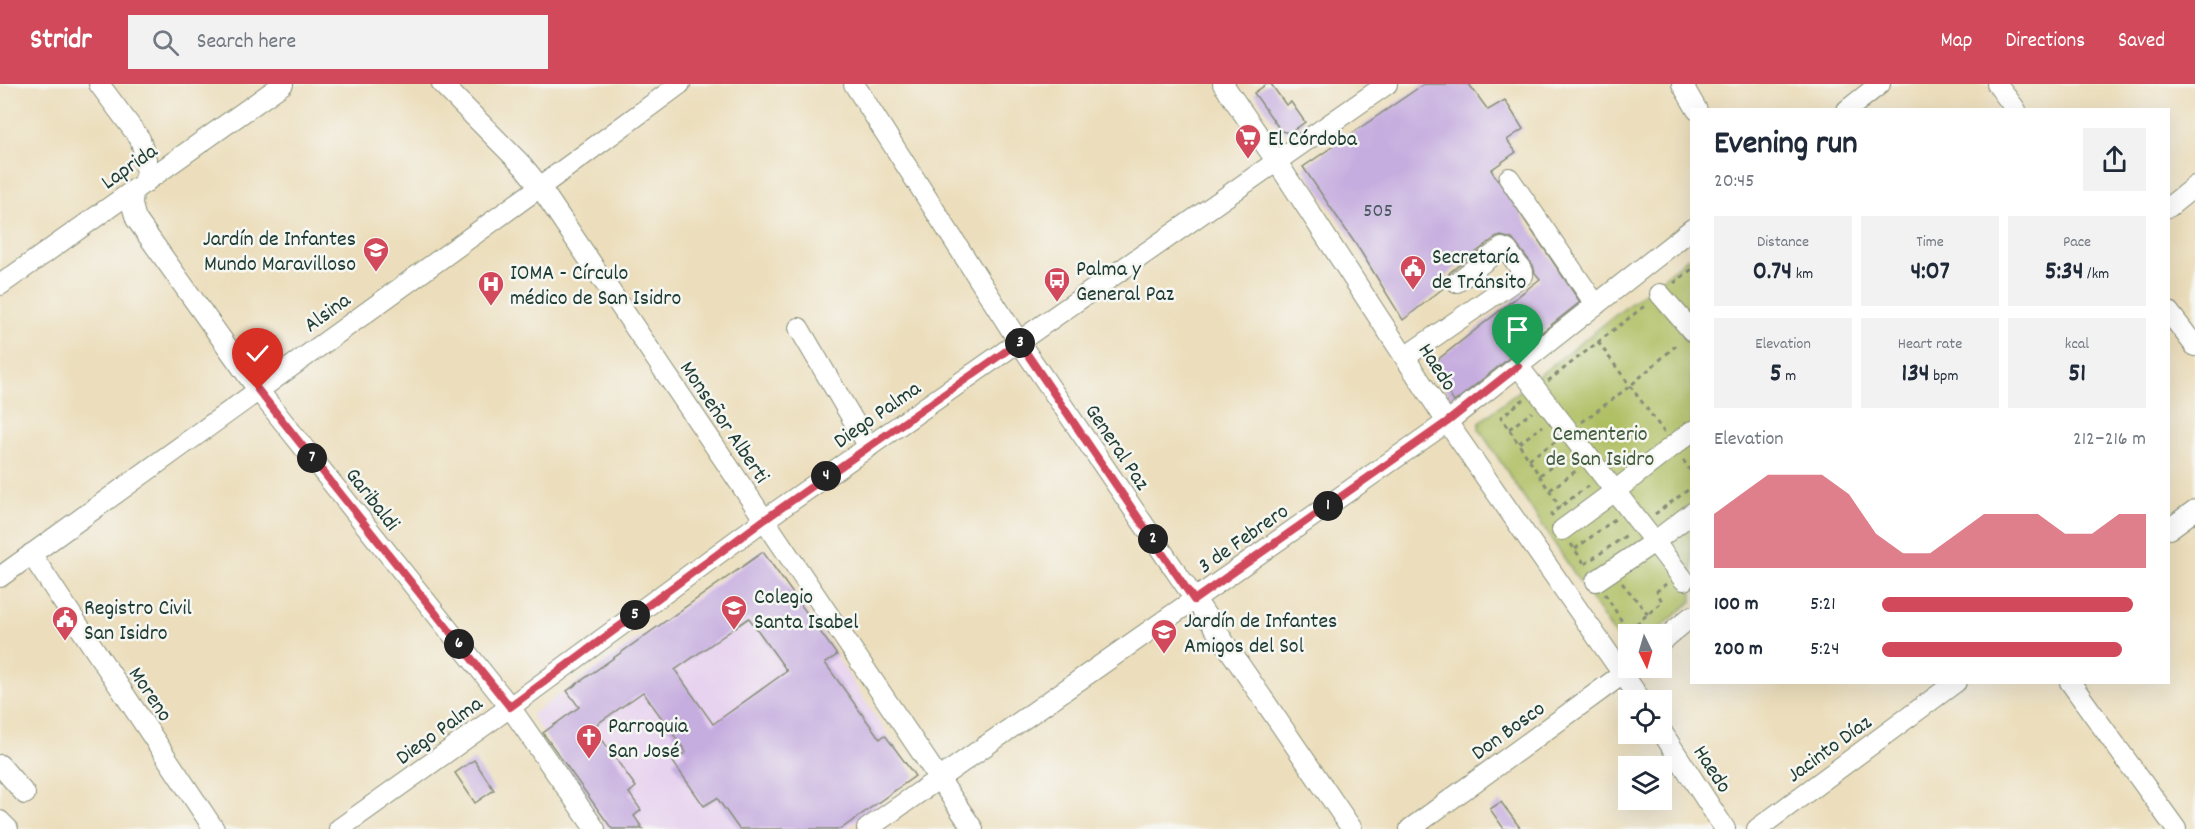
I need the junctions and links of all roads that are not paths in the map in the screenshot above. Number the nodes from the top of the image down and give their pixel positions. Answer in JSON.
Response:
{"nodes":[{"id":1,"x":99,"y":84,"type":"edge"},
{"id":2,"x":283,"y":84,"type":"edge"},
{"id":3,"x":442,"y":84,"type":"edge"},
{"id":4,"x":680,"y":84,"type":"edge"},
{"id":5,"x":854,"y":84,"type":"edge"},
{"id":6,"x":1224,"y":84,"type":"edge"},
{"id":7,"x":1387,"y":84,"type":"edge"},
{"id":8,"x":1682,"y":84,"type":"edge"},
{"id":9,"x":1880,"y":84,"type":"edge"},
{"id":10,"x":1997,"y":84,"type":"edge"},
{"id":11,"x":1696,"y":108,"type":"edge"},
{"id":12,"x":1850,"y":108,"type":"edge"},
{"id":13,"x":2015,"y":108,"type":"edge"},
{"id":14,"x":1277,"y":162,"type":"junction"},
{"id":15,"x":1509,"y":178,"type":"dead end"},
{"id":16,"x":2195,"y":186,"type":"edge"},
{"id":17,"x":139,"y":187,"type":"junction"},
{"id":18,"x":540,"y":187,"type":"junction"},
{"id":19,"x":2170,"y":206,"type":"edge"},
{"id":20,"x":1690,"y":232,"type":"edge"},
{"id":21,"x":1457,"y":282,"type":"dead end"},
{"id":22,"x":0,"y":285,"type":"edge"},
{"id":23,"x":1660,"y":294,"type":"road end"},
{"id":24,"x":1596,"y":305,"type":"junction"},
{"id":25,"x":2170,"y":313,"type":"edge"},
{"id":26,"x":799,"y":328,"type":"dead end"},
{"id":27,"x":1688,"y":335,"type":"edge"},
{"id":28,"x":1019,"y":342,"type":"junction"},
{"id":29,"x":2195,"y":346,"type":"edge"},
{"id":30,"x":1405,"y":357,"type":"junction"},
{"id":31,"x":1518,"y":366,"type":"junction"},
{"id":32,"x":258,"y":390,"type":"junction"},
{"id":33,"x":1447,"y":422,"type":"junction"},
{"id":34,"x":1690,"y":433,"type":"edge"},
{"id":35,"x":869,"y":447,"type":"junction"},
{"id":36,"x":1615,"y":491,"type":"junction"},
{"id":37,"x":2195,"y":510,"type":"edge"},
{"id":38,"x":1690,"y":515,"type":"edge"},
{"id":39,"x":764,"y":520,"type":"junction"},
{"id":40,"x":1556,"y":522,"type":"road end"},
{"id":41,"x":2170,"y":528,"type":"edge"},
{"id":42,"x":1654,"y":542,"type":"junction"},
{"id":43,"x":30,"y":554,"type":"junction"},
{"id":44,"x":1604,"y":576,"type":"road end"},
{"id":45,"x":0,"y":577,"type":"edge"},
{"id":46,"x":1684,"y":580,"type":"dead end"},
{"id":47,"x":1194,"y":600,"type":"junction"},
{"id":48,"x":1690,"y":618,"type":"edge"},
{"id":49,"x":1672,"y":633,"type":"edge"},
{"id":50,"x":1618,"y":657,"type":"edge"},
{"id":51,"x":1618,"y":678,"type":"edge"},
{"id":52,"x":1953,"y":684,"type":"edge"},
{"id":53,"x":2071,"y":684,"type":"edge"},
{"id":54,"x":510,"y":707,"type":"junction"},
{"id":55,"x":1670,"y":744,"type":"edge"},
{"id":56,"x":0,"y":765,"type":"edge"},
{"id":57,"x":939,"y":778,"type":"junction"},
{"id":58,"x":25,"y":794,"type":"dead end"},
{"id":59,"x":0,"y":821,"type":"edge"},
{"id":60,"x":8,"y":829,"type":"edge"},
{"id":61,"x":214,"y":829,"type":"edge"},
{"id":62,"x":339,"y":829,"type":"edge"},
{"id":63,"x":595,"y":829,"type":"edge"},
{"id":64,"x":867,"y":829,"type":"edge"},
{"id":65,"x":973,"y":829,"type":"edge"},
{"id":66,"x":1352,"y":829,"type":"edge"},
{"id":67,"x":1410,"y":829,"type":"edge"},
{"id":68,"x":1725,"y":829,"type":"edge"},
{"id":69,"x":1757,"y":829,"type":"edge"},
{"id":70,"x":2176,"y":829,"type":"edge"}],
"edges":[{"from":1,"to":17,"type":"street","name":"Garibaldi"},
{"from":2,"to":17,"type":"street","name":"Laprida"},
{"from":3,"to":18,"type":"street","name":"Monseñor Alberti"},
{"from":4,"to":18,"type":"street","name":"Alsina"},
{"from":5,"to":28,"type":"street","name":"General Paz"},
{"from":6,"to":14,"type":"street","name":"Haedo"},
{"from":7,"to":14,"type":"street","name":"Diego Palma"},
{"from":8,"to":11,"type":"street"},
{"from":9,"to":12,"type":"street"},
{"from":10,"to":13,"type":"street"},
{"from":14,"to":28,"type":"street","name":"Diego Palma"},
{"from":14,"to":30,"type":"street","name":"Haedo"},
{"from":15,"to":24,"type":"street"},
{"from":16,"to":19,"type":"street"},
{"from":17,"to":22,"type":"street","name":"Laprida"},
{"from":17,"to":32,"type":"street","name":"Garibaldi"},
{"from":18,"to":32,"type":"street","name":"Alsina"},
{"from":18,"to":39,"type":"street","name":"Monseñor Alberti"},
{"from":20,"to":24,"type":"street","name":"3 de Febrero"},
{"from":21,"to":30,"type":"street"},
{"from":23,"to":27,"type":"street"},
{"from":24,"to":31,"type":"street","name":"3 de Febrero"},
{"from":25,"to":29,"type":"street"},
{"from":26,"to":35,"type":"street"},
{"from":28,"to":35,"type":"street","name":"Diego Palma"},
{"from":28,"to":47,"type":"street","name":"General Paz"},
{"from":30,"to":33,"type":"street","name":"Haedo"},
{"from":31,"to":33,"type":"street","name":"3 de Febrero"},
{"from":31,"to":36,"type":"street"},
{"from":32,"to":43,"type":"street","name":"Alsina"},
{"from":32,"to":54,"type":"street","name":"Garibaldi"},
{"from":33,"to":47,"type":"street","name":"3 de Febrero"},
{"from":33,"to":50,"type":"street","name":"Haedo"},
{"from":34,"to":36,"type":"street"},
{"from":35,"to":39,"type":"street","name":"Diego Palma"},
{"from":36,"to":40,"type":"street"},
{"from":36,"to":42,"type":"street"},
{"from":37,"to":41,"type":"street"},
{"from":38,"to":42,"type":"street"},
{"from":39,"to":54,"type":"street","name":"Diego Palma"},
{"from":39,"to":57,"type":"street","name":"Monseñor Alberti"},
{"from":42,"to":44,"type":"street"},
{"from":42,"to":46,"type":"street"},
{"from":43,"to":45,"type":"street","name":"Alsina"},
{"from":43,"to":61,"type":"street","name":"Moreno"},
{"from":47,"to":57,"type":"street","name":"3 de Febrero"},
{"from":47,"to":66,"type":"street","name":"General Paz"},
{"from":48,"to":49,"type":"street"},
{"from":51,"to":67,"type":"street","name":"Don Bosco"},
{"from":52,"to":69,"type":"street","name":"Jacinto Díaz"},
{"from":53,"to":70,"type":"street"},
{"from":54,"to":62,"type":"street","name":"Diego Palma"},
{"from":54,"to":63,"type":"street","name":"Garibaldi"},
{"from":55,"to":68,"type":"street","name":"Haedo"},
{"from":56,"to":58,"type":"street"},
{"from":57,"to":64,"type":"street","name":"3 de Febrero"},
{"from":57,"to":65,"type":"street","name":"Monseñor Alberti"},
{"from":59,"to":60,"type":"street"}]}
